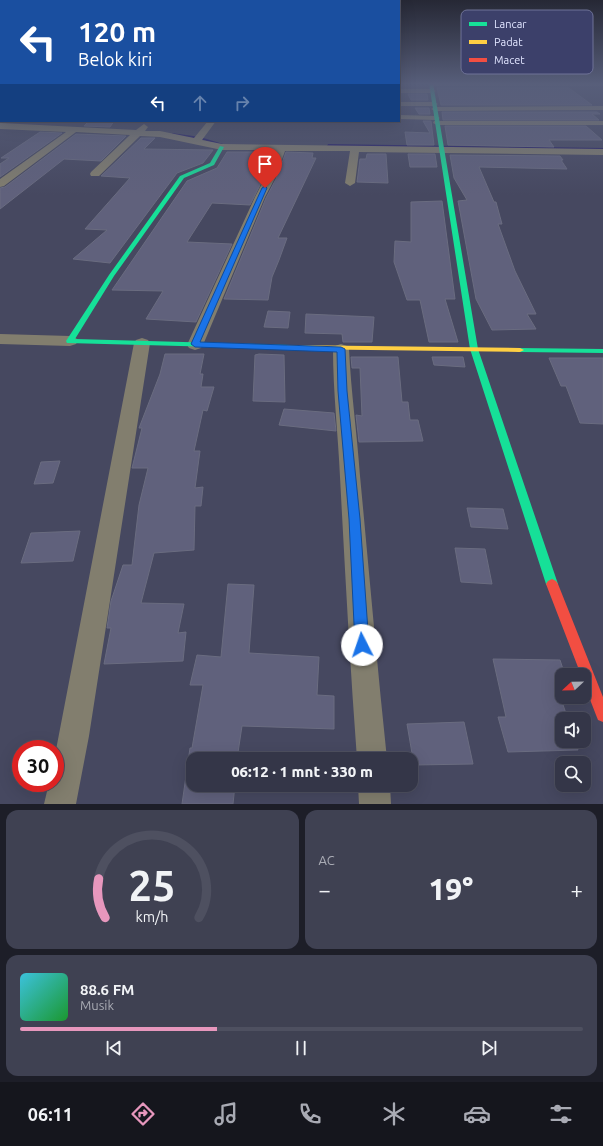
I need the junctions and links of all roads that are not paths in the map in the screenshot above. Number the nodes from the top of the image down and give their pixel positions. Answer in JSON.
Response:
{"nodes":[{"id":1,"x":438,"y":121,"type":"edge"},
{"id":2,"x":585,"y":121,"type":"edge"},
{"id":3,"x":149,"y":122,"type":"edge"},
{"id":4,"x":211,"y":122,"type":"edge"},
{"id":5,"x":18,"y":123,"type":"edge"},
{"id":6,"x":603,"y":123,"type":"edge"},
{"id":7,"x":0,"y":126,"type":"edge"},
{"id":8,"x":74,"y":130,"type":"junction"},
{"id":9,"x":140,"y":131,"type":"junction"},
{"id":10,"x":0,"y":134,"type":"edge"},
{"id":11,"x":199,"y":138,"type":"junction"},
{"id":12,"x":338,"y":145,"type":"junction"},
{"id":13,"x":380,"y":146,"type":"junction"},
{"id":14,"x":441,"y":146,"type":"junction"},
{"id":15,"x":222,"y":147,"type":"junction"},
{"id":16,"x":281,"y":148,"type":"junction"},
{"id":17,"x":355,"y":150,"type":"junction"},
{"id":18,"x":602,"y":151,"type":"edge"},
{"id":19,"x":95,"y":174,"type":"dead end"},
{"id":20,"x":0,"y":184,"type":"edge"},
{"id":21,"x":350,"y":184,"type":"dead end"},
{"id":22,"x":70,"y":341,"type":"junction"},
{"id":23,"x":1,"y":342,"type":"edge"},
{"id":24,"x":142,"y":342,"type":"junction"},
{"id":25,"x":195,"y":344,"type":"junction"},
{"id":26,"x":341,"y":349,"type":"junction"},
{"id":27,"x":474,"y":349,"type":"junction"},
{"id":28,"x":603,"y":351,"type":"edge"},
{"id":29,"x":603,"y":715,"type":"edge"},
{"id":30,"x":371,"y":752,"type":"edge"},
{"id":31,"x":374,"y":792,"type":"edge"},
{"id":32,"x":60,"y":804,"type":"edge"},
{"id":33,"x":375,"y":804,"type":"edge"}],
"edges":[{"from":1,"to":14,"type":"street"},
{"from":2,"to":6,"type":"street"},
{"from":3,"to":9,"type":"street"},
{"from":4,"to":11,"type":"street"},
{"from":5,"to":7,"type":"street"},
{"from":5,"to":8,"type":"street"},
{"from":5,"to":10,"type":"street"},
{"from":8,"to":9,"type":"street"},
{"from":8,"to":20,"type":"street"},
{"from":9,"to":11,"type":"street"},
{"from":9,"to":19,"type":"street"},
{"from":11,"to":12,"type":"street"},
{"from":11,"to":15,"type":"street"},
{"from":12,"to":13,"type":"street"},
{"from":12,"to":16,"type":"street"},
{"from":12,"to":17,"type":"street"},
{"from":13,"to":14,"type":"street"},
{"from":13,"to":17,"type":"street"},
{"from":14,"to":18,"type":"street"},
{"from":14,"to":27,"type":"street"},
{"from":15,"to":16,"type":"street"},
{"from":15,"to":22,"type":"street"},
{"from":16,"to":25,"type":"street"},
{"from":17,"to":21,"type":"street"},
{"from":22,"to":23,"type":"street"},
{"from":22,"to":24,"type":"street"},
{"from":24,"to":25,"type":"street"},
{"from":24,"to":32,"type":"street"},
{"from":25,"to":26,"type":"street"},
{"from":26,"to":27,"type":"street"},
{"from":26,"to":30,"type":"street"},
{"from":27,"to":28,"type":"street"},
{"from":27,"to":29,"type":"street"},
{"from":31,"to":33,"type":"street"}]}
